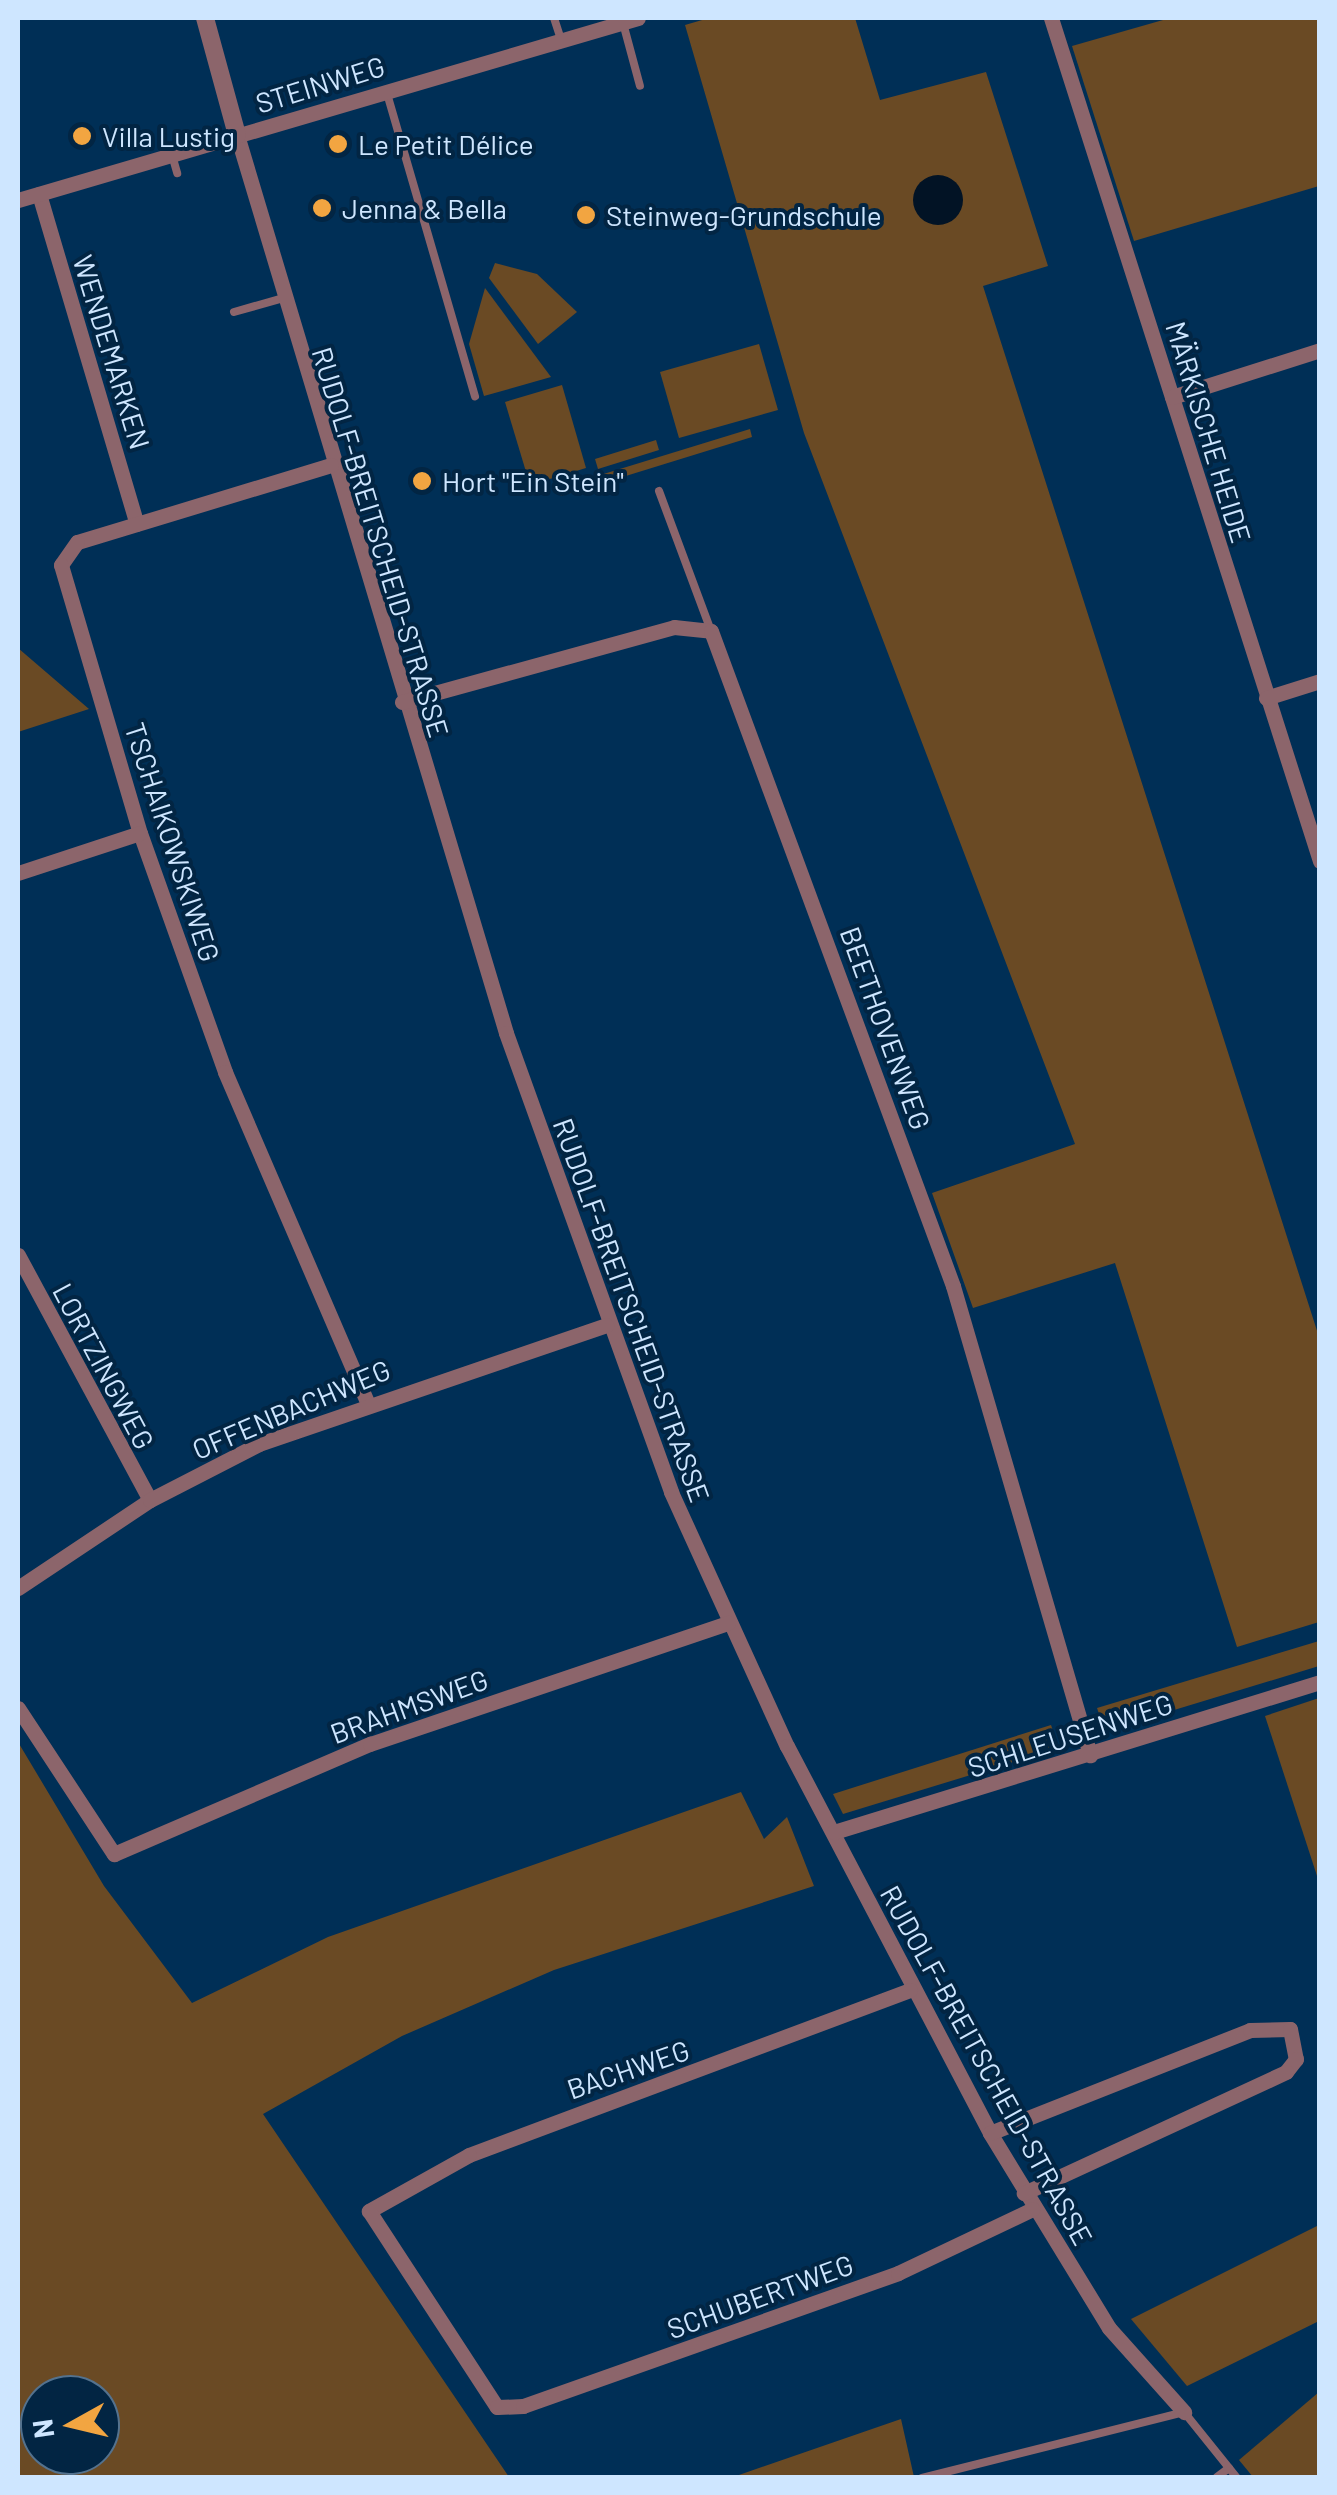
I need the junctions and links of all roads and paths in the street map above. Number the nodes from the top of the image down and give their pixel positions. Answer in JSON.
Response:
{"nodes":[{"id":1,"x":205,"y":18,"type":"edge"},
{"id":2,"x":554,"y":18,"type":"edge"},
{"id":3,"x":1051,"y":18,"type":"edge"},
{"id":4,"x":630,"y":20,"type":"edge"},
{"id":5,"x":560,"y":40,"type":"junction"},
{"id":6,"x":640,"y":86,"type":"dead end"},
{"id":7,"x":386,"y":90,"type":"junction"},
{"id":8,"x":237,"y":135,"type":"junction"},
{"id":9,"x":172,"y":155,"type":"junction"},
{"id":10,"x":177,"y":173,"type":"dead end"},
{"id":11,"x":18,"y":181,"type":"edge"},
{"id":12,"x":26,"y":197,"type":"edge"},
{"id":13,"x":283,"y":298,"type":"junction"},
{"id":14,"x":234,"y":312,"type":"dead end"},
{"id":15,"x":1320,"y":350,"type":"edge"},
{"id":16,"x":475,"y":396,"type":"dead end"},
{"id":17,"x":1172,"y":397,"type":"junction"},
{"id":18,"x":331,"y":465,"type":"junction"},
{"id":19,"x":659,"y":492,"type":"dead end"},
{"id":20,"x":137,"y":524,"type":"junction"},
{"id":21,"x":712,"y":632,"type":"junction"},
{"id":22,"x":1320,"y":681,"type":"edge"},
{"id":23,"x":1266,"y":698,"type":"junction"},
{"id":24,"x":402,"y":702,"type":"junction"},
{"id":25,"x":140,"y":833,"type":"junction"},
{"id":26,"x":1320,"y":861,"type":"edge"},
{"id":27,"x":18,"y":874,"type":"edge"},
{"id":28,"x":18,"y":1255,"type":"edge"},
{"id":29,"x":606,"y":1325,"type":"junction"},
{"id":30,"x":366,"y":1400,"type":"junction"},
{"id":31,"x":150,"y":1500,"type":"junction"},
{"id":32,"x":18,"y":1588,"type":"edge"},
{"id":33,"x":728,"y":1623,"type":"junction"},
{"id":34,"x":1320,"y":1682,"type":"edge"},
{"id":35,"x":18,"y":1708,"type":"edge"},
{"id":36,"x":1090,"y":1755,"type":"junction"},
{"id":37,"x":834,"y":1832,"type":"junction"},
{"id":38,"x":910,"y":1990,"type":"junction"},
{"id":39,"x":990,"y":2134,"type":"junction"},
{"id":40,"x":1024,"y":2194,"type":"junction"},
{"id":41,"x":1033,"y":2209,"type":"junction"},
{"id":42,"x":497,"y":2407,"type":"joint"},
{"id":43,"x":1184,"y":2412,"type":"junction"},
{"id":44,"x":1229,"y":2468,"type":"junction"},
{"id":45,"x":1217,"y":2477,"type":"edge"},
{"id":46,"x":922,"y":2478,"type":"edge"},
{"id":47,"x":1237,"y":2478,"type":"edge"}],
"edges":[{"from":1,"to":8,"type":"street"},
{"from":2,"to":5,"type":"lane"},
{"from":3,"to":17,"type":"street","name":"MÄRKISCHE HEIDE"},
{"from":4,"to":5,"type":"street","name":"STEINWEG"},
{"from":4,"to":6,"type":"lane"},
{"from":5,"to":7,"type":"street","name":"STEINWEG"},
{"from":7,"to":8,"type":"street","name":"STEINWEG"},
{"from":7,"to":16,"type":"lane"},
{"from":8,"to":9,"type":"street","name":"STEINWEG"},
{"from":8,"to":13,"type":"street","name":"RUDOLF-BREITSCHEID-STRASSE"},
{"from":9,"to":10,"type":"lane"},
{"from":9,"to":12,"type":"street","name":"STEINWEG"},
{"from":11,"to":12,"type":"street","name":"WENDEMARKEN"},
{"from":12,"to":20,"type":"street","name":"WENDEMARKEN"},
{"from":13,"to":14,"type":"lane"},
{"from":13,"to":18,"type":"street","name":"RUDOLF-BREITSCHEID-STRASSE"},
{"from":15,"to":17,"type":"street"},
{"from":17,"to":23,"type":"street","name":"MÄRKISCHE HEIDE"},
{"from":18,"to":20,"type":"street","name":"TSCHAIKOWSKIWEG"},
{"from":18,"to":24,"type":"street","name":"RUDOLF-BREITSCHEID-STRASSE"},
{"from":19,"to":21,"type":"lane"},
{"from":20,"to":25,"type":"street","name":"TSCHAIKOWSKIWEG"},
{"from":21,"to":24,"type":"street"},
{"from":21,"to":36,"type":"street","name":"BEETHOVENWEG"},
{"from":22,"to":23,"type":"street"},
{"from":23,"to":26,"type":"street","name":"MÄRKISCHE HEIDE"},
{"from":24,"to":29,"type":"street","name":"RUDOLF-BREITSCHEID-STRASSE"},
{"from":25,"to":27,"type":"street"},
{"from":25,"to":30,"type":"street","name":"TSCHAIKOWSKIWEG"},
{"from":28,"to":31,"type":"street","name":"LORTZINGWEG"},
{"from":29,"to":30,"type":"street","name":"OFFENBACHWEG"},
{"from":29,"to":33,"type":"street","name":"RUDOLF-BREITSCHEID-STRASSE"},
{"from":30,"to":31,"type":"street","name":"OFFENBACHWEG"},
{"from":31,"to":32,"type":"street","name":"OFFENBACHWEG"},
{"from":33,"to":35,"type":"street","name":"BRAHMSWEG"},
{"from":33,"to":37,"type":"street","name":"RUDOLF-BREITSCHEID-STRASSE"},
{"from":34,"to":36,"type":"street","name":"SCHLEUSENWEG"},
{"from":36,"to":37,"type":"street","name":"SCHLEUSENWEG"},
{"from":37,"to":38,"type":"street","name":"RUDOLF-BREITSCHEID-STRASSE"},
{"from":38,"to":39,"type":"street","name":"RUDOLF-BREITSCHEID-STRASSE"},
{"from":38,"to":42,"type":"street","name":"BACHWEG"},
{"from":39,"to":40,"type":"street","name":"RUDOLF-BREITSCHEID-STRASSE"},
{"from":39,"to":40,"type":"street"},
{"from":40,"to":41,"type":"street","name":"RUDOLF-BREITSCHEID-STRASSE"},
{"from":41,"to":42,"type":"street","name":"SCHUBERTWEG"},
{"from":41,"to":43,"type":"street","name":"RUDOLF-BREITSCHEID-STRASSE"},
{"from":43,"to":44,"type":"lane"},
{"from":43,"to":46,"type":"lane"},
{"from":44,"to":45,"type":"lane"},
{"from":44,"to":47,"type":"lane"}]}
